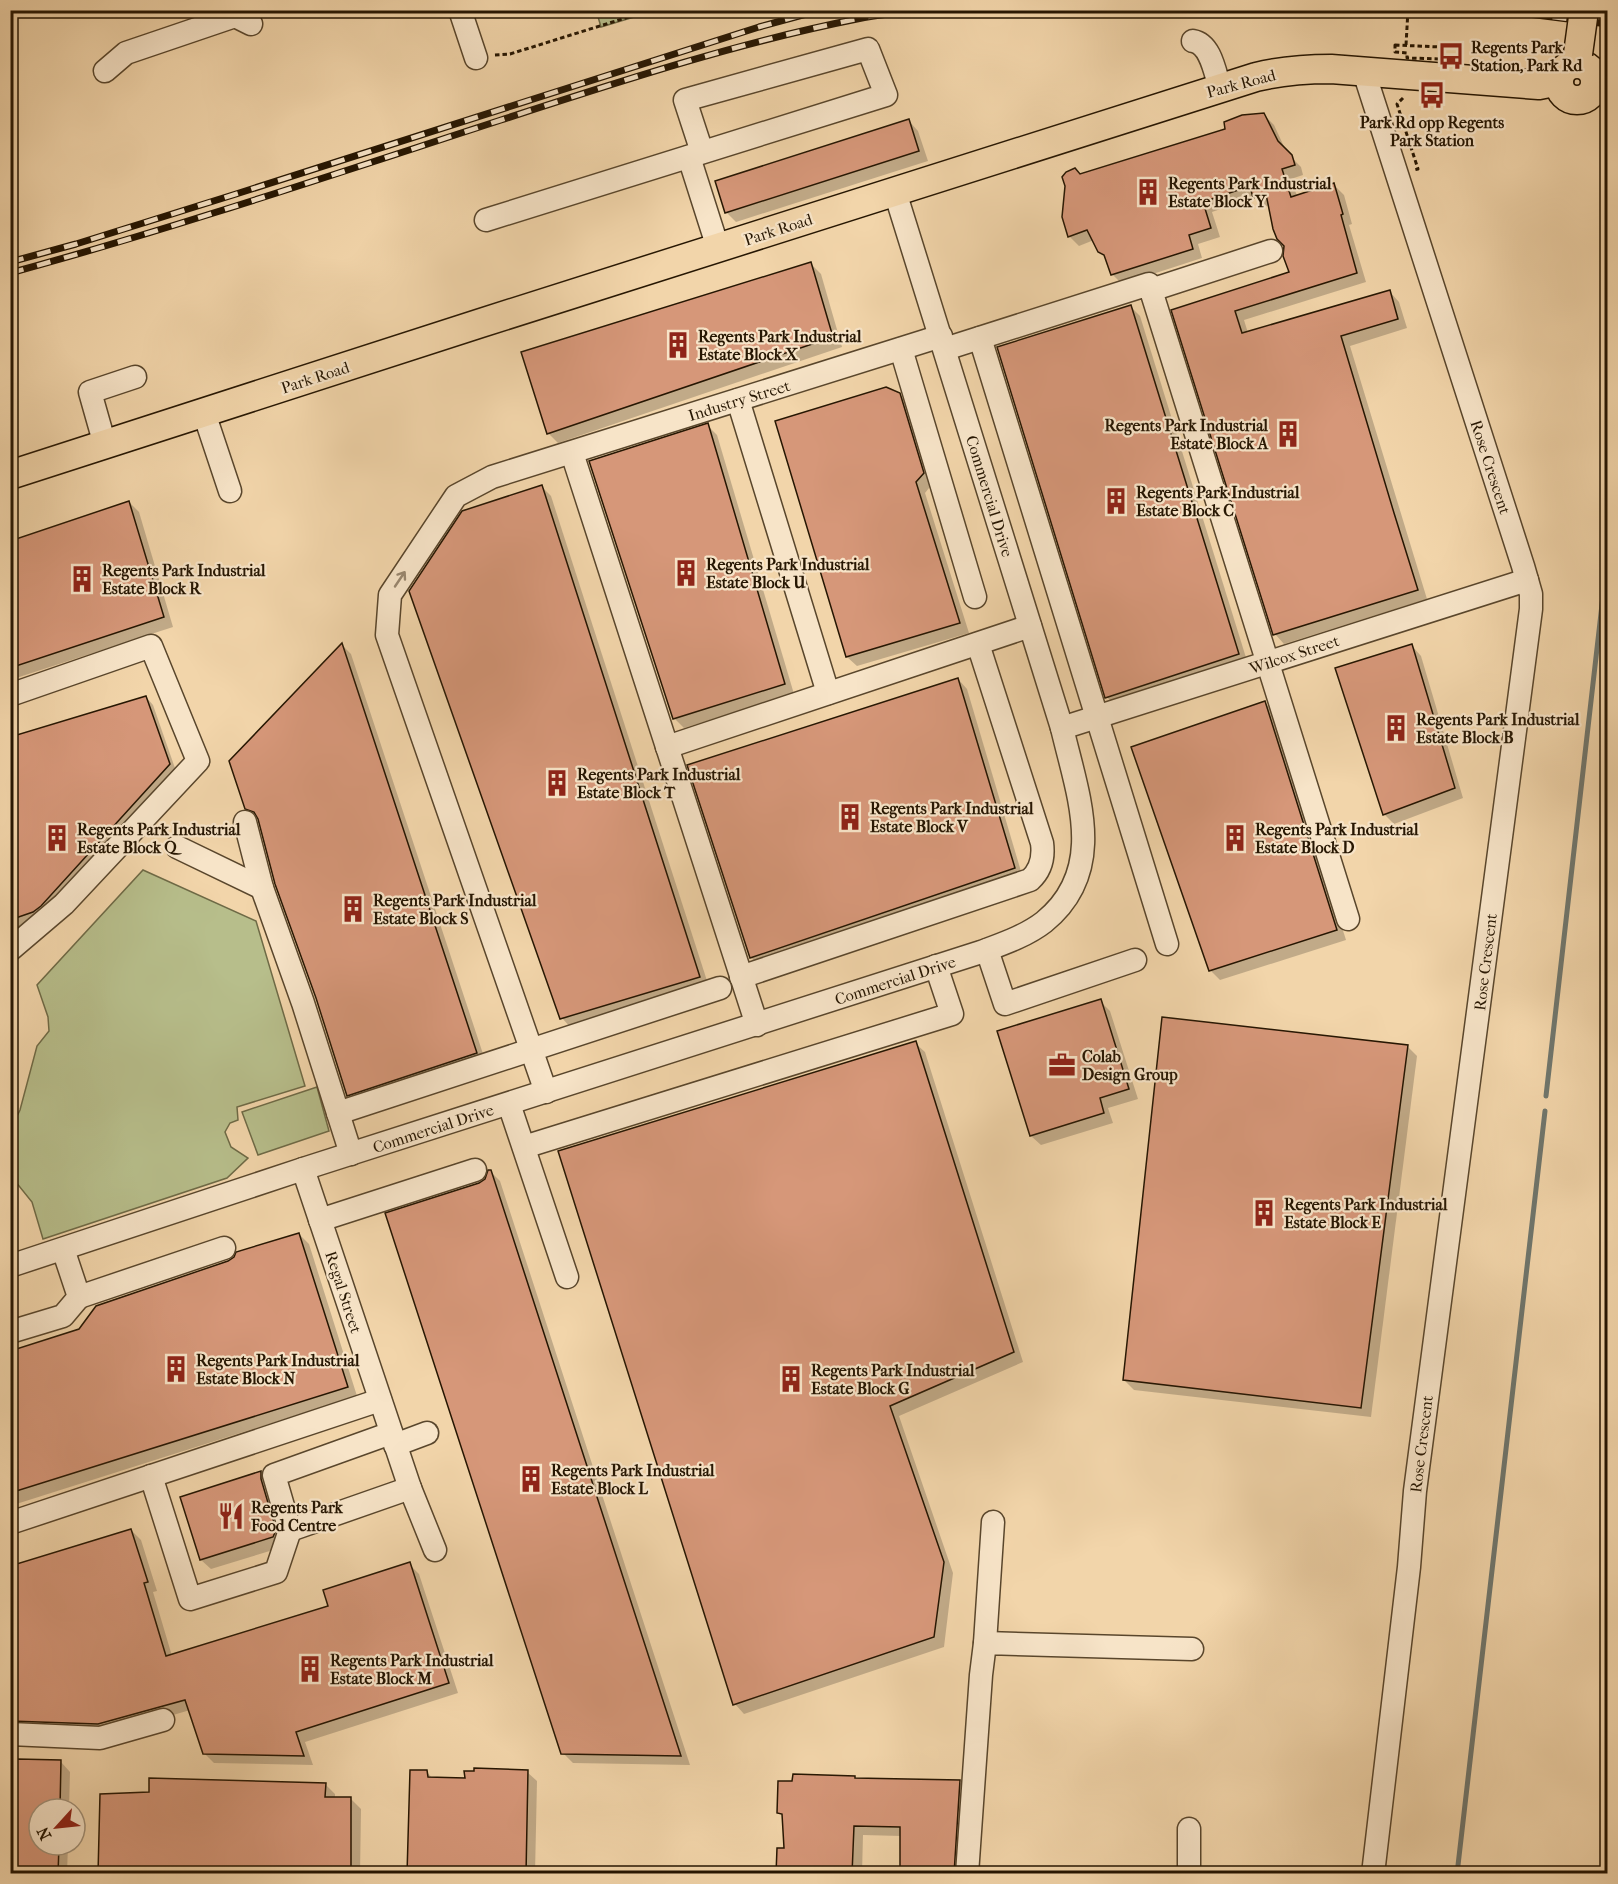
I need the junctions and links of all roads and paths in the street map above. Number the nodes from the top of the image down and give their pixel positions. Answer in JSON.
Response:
{"nodes":[{"id":1,"x":460,"y":10,"type":"edge"},
{"id":2,"x":651,"y":10,"type":"edge"},
{"id":3,"x":1408,"y":10,"type":"edge"},
{"id":4,"x":1584,"y":10,"type":"edge"},
{"id":5,"x":199,"y":18,"type":"edge"},
{"id":6,"x":251,"y":24,"type":"dead end"},
{"id":7,"x":1193,"y":41,"type":"dead end"},
{"id":8,"x":1398,"y":45,"type":"dead end"},
{"id":9,"x":1406,"y":45,"type":"junction"},
{"id":10,"x":1441,"y":47,"type":"dead end"},
{"id":11,"x":482,"y":57,"type":"joint"},
{"id":12,"x":105,"y":71,"type":"dead end"},
{"id":13,"x":1364,"y":72,"type":"junction"},
{"id":14,"x":1583,"y":75,"type":"edge"},
{"id":15,"x":1220,"y":88,"type":"junction"},
{"id":16,"x":695,"y":154,"type":"junction"},
{"id":17,"x":895,"y":192,"type":"junction"},
{"id":18,"x":486,"y":220,"type":"dead end"},
{"id":19,"x":718,"y":248,"type":"junction"},
{"id":20,"x":1271,"y":251,"type":"dead end"},
{"id":21,"x":1151,"y":290,"type":"junction"},
{"id":22,"x":980,"y":338,"type":"junction"},
{"id":23,"x":943,"y":343,"type":"junction"},
{"id":24,"x":901,"y":349,"type":"junction"},
{"id":25,"x":135,"y":376,"type":"dead end"},
{"id":26,"x":738,"y":400,"type":"junction"},
{"id":27,"x":204,"y":413,"type":"junction"},
{"id":28,"x":105,"y":445,"type":"junction"},
{"id":29,"x":572,"y":453,"type":"junction"},
{"id":30,"x":10,"y":476,"type":"edge"},
{"id":31,"x":231,"y":491,"type":"dead end"},
{"id":32,"x":1527,"y":580,"type":"junction"},
{"id":33,"x":975,"y":597,"type":"dead end"},
{"id":34,"x":1030,"y":626,"type":"junction"},
{"id":35,"x":978,"y":644,"type":"junction"},
{"id":36,"x":1269,"y":662,"type":"junction"},
{"id":37,"x":828,"y":693,"type":"junction"},
{"id":38,"x":10,"y":695,"type":"edge"},
{"id":39,"x":1098,"y":717,"type":"junction"},
{"id":40,"x":1062,"y":729,"type":"junction"},
{"id":41,"x":667,"y":747,"type":"junction"},
{"id":42,"x":245,"y":822,"type":"dead end"},
{"id":43,"x":177,"y":847,"type":"dead end"},
{"id":44,"x":262,"y":888,"type":"junction"},
{"id":45,"x":1348,"y":919,"type":"dead end"},
{"id":46,"x":1167,"y":944,"type":"dead end"},
{"id":47,"x":10,"y":950,"type":"edge"},
{"id":48,"x":987,"y":950,"type":"junction"},
{"id":49,"x":1135,"y":960,"type":"dead end"},
{"id":50,"x":936,"y":966,"type":"junction"},
{"id":51,"x":741,"y":977,"type":"junction"},
{"id":52,"x":720,"y":988,"type":"dead end"},
{"id":53,"x":757,"y":1025,"type":"junction"},
{"id":54,"x":531,"y":1051,"type":"junction"},
{"id":55,"x":546,"y":1092,"type":"junction"},
{"id":56,"x":509,"y":1104,"type":"junction"},
{"id":57,"x":338,"y":1113,"type":"junction"},
{"id":58,"x":524,"y":1147,"type":"junction"},
{"id":59,"x":351,"y":1154,"type":"junction"},
{"id":60,"x":303,"y":1169,"type":"junction"},
{"id":61,"x":475,"y":1170,"type":"dead end"},
{"id":62,"x":320,"y":1220,"type":"junction"},
{"id":63,"x":224,"y":1248,"type":"dead end"},
{"id":64,"x":63,"y":1249,"type":"junction"},
{"id":65,"x":10,"y":1266,"type":"edge"},
{"id":66,"x":567,"y":1277,"type":"dead end"},
{"id":67,"x":79,"y":1297,"type":"junction"},
{"id":68,"x":10,"y":1332,"type":"edge"},
{"id":69,"x":380,"y":1400,"type":"junction"},
{"id":70,"x":427,"y":1433,"type":"dead end"},
{"id":71,"x":393,"y":1439,"type":"junction"},
{"id":72,"x":151,"y":1476,"type":"junction"},
{"id":73,"x":410,"y":1488,"type":"junction"},
{"id":74,"x":993,"y":1522,"type":"dead end"},
{"id":75,"x":10,"y":1523,"type":"edge"},
{"id":76,"x":290,"y":1530,"type":"junction"},
{"id":77,"x":435,"y":1550,"type":"dead end"},
{"id":78,"x":985,"y":1644,"type":"junction"},
{"id":79,"x":1192,"y":1649,"type":"dead end"},
{"id":80,"x":163,"y":1720,"type":"dead end"},
{"id":81,"x":10,"y":1734,"type":"edge"},
{"id":82,"x":1189,"y":1829,"type":"dead end"},
{"id":83,"x":967,"y":1874,"type":"edge"},
{"id":84,"x":1190,"y":1874,"type":"edge"},
{"id":85,"x":1372,"y":1874,"type":"edge"}],
"edges":[{"from":1,"to":11,"type":"street"},
{"from":2,"to":11,"type":"path"},
{"from":3,"to":9,"type":"path"},
{"from":4,"to":14,"type":"main road","bridge":true},
{"from":5,"to":6,"type":"street"},
{"from":5,"to":12,"type":"street"},
{"from":7,"to":15,"type":"street"},
{"from":8,"to":9,"type":"path"},
{"from":9,"to":10,"type":"path"},
{"from":13,"to":14,"type":"main road","name":"Park Road"},
{"from":13,"to":15,"type":"main road","name":"Park Road"},
{"from":13,"to":32,"type":"street","name":"Rose Crescent"},
{"from":15,"to":17,"type":"main road","name":"Park Road"},
{"from":16,"to":16,"type":"street"},
{"from":16,"to":18,"type":"street"},
{"from":16,"to":19,"type":"street"},
{"from":17,"to":19,"type":"main road","name":"Park Road"},
{"from":17,"to":23,"type":"street","name":"Commercial Drive"},
{"from":19,"to":27,"type":"main road","name":"Park Road"},
{"from":20,"to":21,"type":"street"},
{"from":21,"to":22,"type":"street","name":"Industry Street"},
{"from":21,"to":36,"type":"street"},
{"from":22,"to":23,"type":"street","name":"Industry Street"},
{"from":22,"to":39,"type":"street"},
{"from":23,"to":24,"type":"street","name":"Industry Street"},
{"from":23,"to":34,"type":"street","name":"Commercial Drive"},
{"from":24,"to":26,"type":"street","name":"Industry Street"},
{"from":24,"to":33,"type":"street"},
{"from":25,"to":28,"type":"street"},
{"from":26,"to":29,"type":"street","name":"Industry Street"},
{"from":26,"to":37,"type":"street"},
{"from":27,"to":28,"type":"main road","name":"Park Road"},
{"from":27,"to":31,"type":"street"},
{"from":28,"to":30,"type":"main road","name":"Park Road"},
{"from":29,"to":41,"type":"street"},
{"from":54,"to":29,"type":"street","name":"Industry Street","one_way":true},
{"from":32,"to":36,"type":"street","name":"Wilcox Street"},
{"from":32,"to":85,"type":"street","name":"Rose Crescent"},
{"from":34,"to":35,"type":"street"},
{"from":34,"to":40,"type":"street","name":"Commercial Drive"},
{"from":35,"to":37,"type":"street"},
{"from":35,"to":51,"type":"street"},
{"from":36,"to":39,"type":"street","name":"Wilcox Street"},
{"from":36,"to":45,"type":"street"},
{"from":37,"to":41,"type":"street"},
{"from":38,"to":47,"type":"street"},
{"from":39,"to":40,"type":"street","name":"Wilcox Street"},
{"from":39,"to":46,"type":"street"},
{"from":40,"to":48,"type":"street","name":"Commercial Drive"},
{"from":41,"to":51,"type":"street"},
{"from":42,"to":44,"type":"street"},
{"from":43,"to":44,"type":"street"},
{"from":44,"to":57,"type":"street"},
{"from":48,"to":49,"type":"street"},
{"from":48,"to":50,"type":"street","name":"Commercial Drive"},
{"from":50,"to":53,"type":"street","name":"Commercial Drive"},
{"from":50,"to":58,"type":"street"},
{"from":51,"to":53,"type":"street"},
{"from":52,"to":54,"type":"street"},
{"from":53,"to":55,"type":"street","name":"Commercial Drive"},
{"from":54,"to":55,"type":"street"},
{"from":54,"to":57,"type":"street"},
{"from":55,"to":56,"type":"street","name":"Commercial Drive"},
{"from":56,"to":58,"type":"street"},
{"from":56,"to":59,"type":"street","name":"Commercial Drive"},
{"from":57,"to":59,"type":"street"},
{"from":58,"to":66,"type":"street"},
{"from":59,"to":60,"type":"street","name":"Commercial Drive"},
{"from":60,"to":62,"type":"street","name":"Regal Street"},
{"from":60,"to":64,"type":"street","name":"Commercial Drive"},
{"from":61,"to":62,"type":"street"},
{"from":62,"to":69,"type":"street","name":"Regal Street"},
{"from":63,"to":67,"type":"street"},
{"from":64,"to":65,"type":"street","name":"Commercial Drive"},
{"from":64,"to":67,"type":"street"},
{"from":67,"to":68,"type":"street"},
{"from":69,"to":71,"type":"street","name":"Regal Street"},
{"from":69,"to":72,"type":"street"},
{"from":70,"to":71,"type":"street"},
{"from":71,"to":73,"type":"street","name":"Regal Street"},
{"from":71,"to":76,"type":"street"},
{"from":72,"to":75,"type":"street"},
{"from":72,"to":76,"type":"street"},
{"from":73,"to":76,"type":"street"},
{"from":73,"to":77,"type":"street","name":"Regal Street"},
{"from":74,"to":78,"type":"street"},
{"from":78,"to":79,"type":"street"},
{"from":78,"to":83,"type":"street"},
{"from":80,"to":81,"type":"street"},
{"from":82,"to":84,"type":"street"}]}
